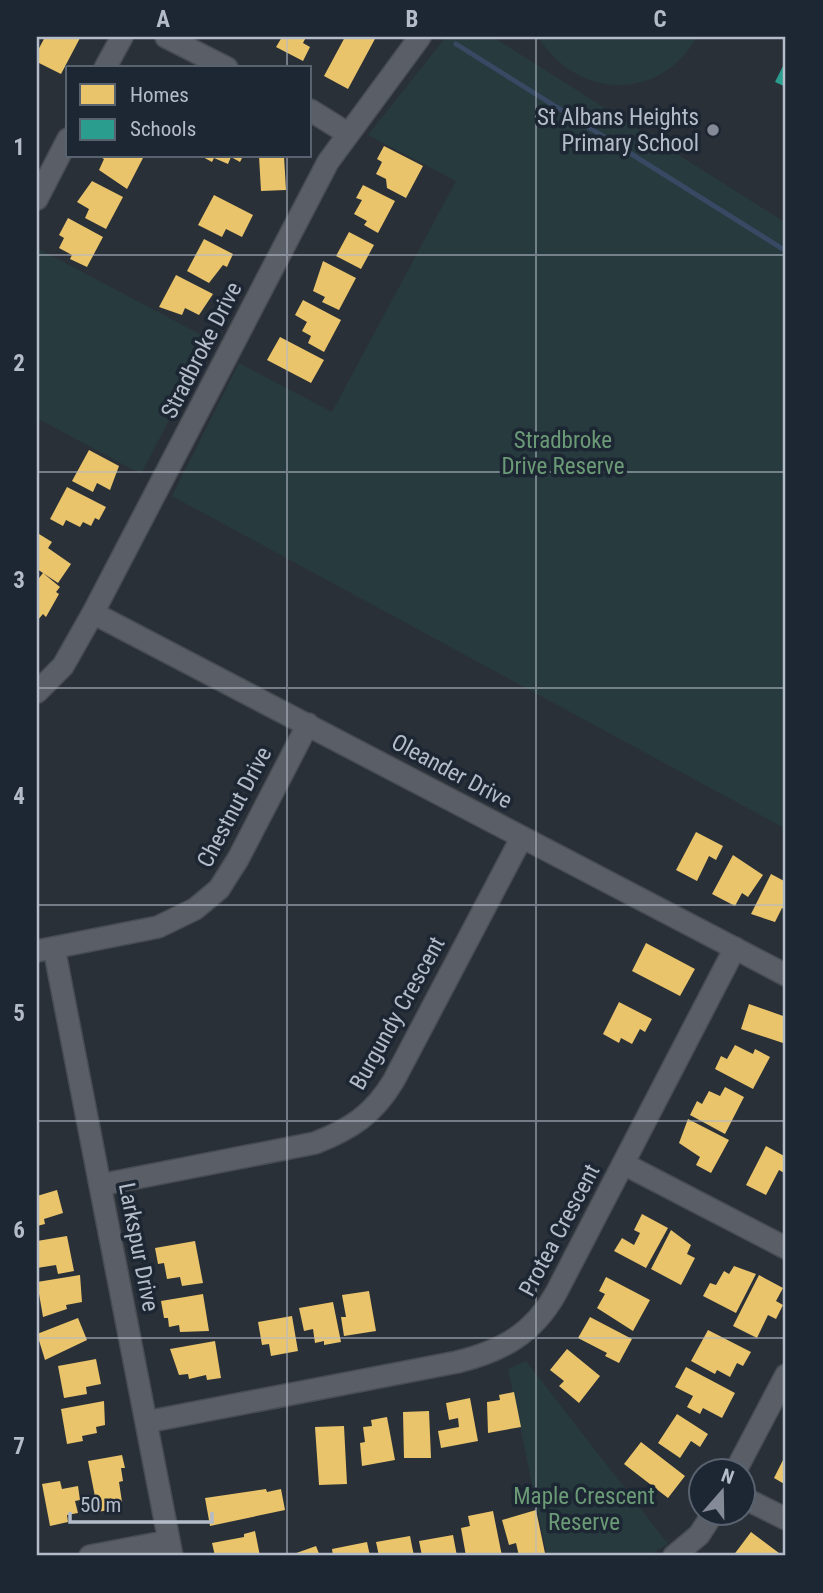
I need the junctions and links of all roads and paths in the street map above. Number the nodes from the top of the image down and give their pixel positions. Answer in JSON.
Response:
{"nodes":[{"id":1,"x":121,"y":37,"type":"edge"},
{"id":2,"x":166,"y":37,"type":"edge"},
{"id":3,"x":420,"y":37,"type":"edge"},
{"id":4,"x":106,"y":66,"type":"edge"},
{"id":5,"x":223,"y":66,"type":"edge"},
{"id":6,"x":312,"y":111,"type":"edge"},
{"id":7,"x":347,"y":133,"type":"junction"},
{"id":8,"x":66,"y":143,"type":"edge"},
{"id":9,"x":37,"y":199,"type":"edge"},
{"id":10,"x":93,"y":613,"type":"junction"},
{"id":11,"x":37,"y":692,"type":"edge"},
{"id":12,"x":307,"y":724,"type":"junction"},
{"id":13,"x":522,"y":837,"type":"junction"},
{"id":14,"x":736,"y":948,"type":"junction"},
{"id":15,"x":45,"y":949,"type":"edge"},
{"id":16,"x":786,"y":975,"type":"edge"},
{"id":17,"x":624,"y":1164,"type":"junction"},
{"id":18,"x":100,"y":1185,"type":"junction"},
{"id":19,"x":786,"y":1248,"type":"edge"},
{"id":20,"x":786,"y":1375,"type":"edge"},
{"id":21,"x":146,"y":1422,"type":"junction"},
{"id":22,"x":744,"y":1456,"type":"edge"},
{"id":23,"x":756,"y":1504,"type":"edge"},
{"id":24,"x":786,"y":1520,"type":"edge"},
{"id":25,"x":705,"y":1526,"type":"edge"},
{"id":26,"x":171,"y":1548,"type":"edge"},
{"id":27,"x":90,"y":1556,"type":"edge"},
{"id":28,"x":674,"y":1556,"type":"edge"}],
"edges":[{"from":1,"to":4,"type":"street"},
{"from":2,"to":5,"type":"street"},
{"from":3,"to":7,"type":"street","name":"Stradbroke Drive"},
{"from":6,"to":7,"type":"street"},
{"from":7,"to":10,"type":"street","name":"Stradbroke Drive"},
{"from":8,"to":9,"type":"street"},
{"from":10,"to":11,"type":"street","name":"Stradbroke Drive"},
{"from":10,"to":12,"type":"street","name":"Oleander Drive"},
{"from":12,"to":13,"type":"street","name":"Oleander Drive"},
{"from":12,"to":15,"type":"street","name":"Chestnut Drive"},
{"from":13,"to":14,"type":"street","name":"Oleander Drive"},
{"from":13,"to":18,"type":"street","name":"Burgundy Crescent"},
{"from":14,"to":16,"type":"street","name":"Oleander Drive"},
{"from":14,"to":17,"type":"street","name":"Protea Crescent"},
{"from":15,"to":18,"type":"street","name":"Larkspur Drive"},
{"from":17,"to":19,"type":"street"},
{"from":17,"to":21,"type":"street","name":"Protea Crescent"},
{"from":18,"to":21,"type":"street","name":"Larkspur Drive"},
{"from":20,"to":22,"type":"street"},
{"from":21,"to":26,"type":"street","name":"Larkspur Drive"},
{"from":23,"to":24,"type":"street"},
{"from":25,"to":28,"type":"street"},
{"from":26,"to":27,"type":"street"}]}
